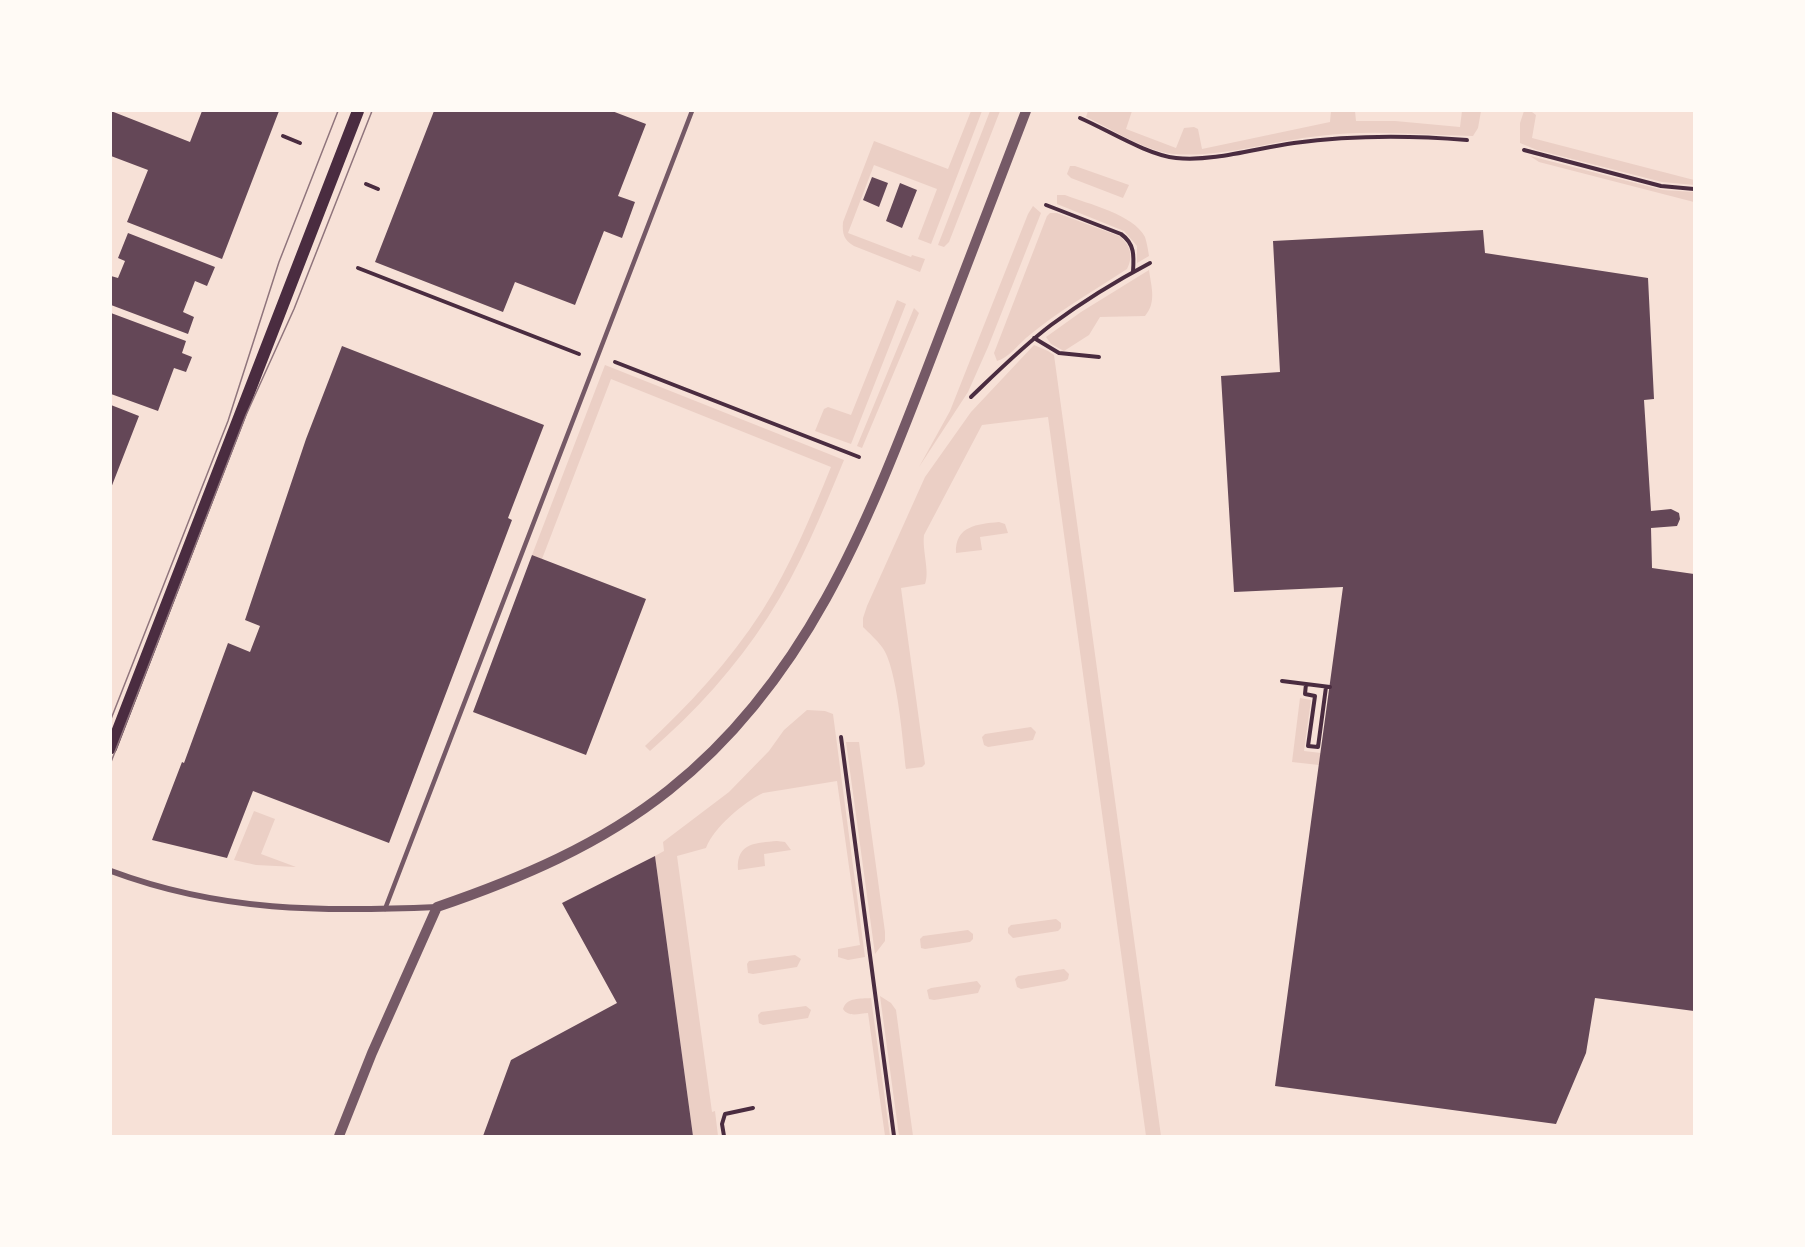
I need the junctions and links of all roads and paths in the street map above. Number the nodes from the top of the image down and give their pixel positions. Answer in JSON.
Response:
{"nodes":[{"id":1,"x":358,"y":111,"type":"edge"},
{"id":2,"x":692,"y":111,"type":"edge"},
{"id":3,"x":1026,"y":111,"type":"edge"},
{"id":4,"x":1080,"y":118,"type":"dead end"},
{"id":5,"x":283,"y":136,"type":"dead end"},
{"id":6,"x":1467,"y":140,"type":"dead end"},
{"id":7,"x":300,"y":143,"type":"dead end"},
{"id":8,"x":1281,"y":145,"type":"junction"},
{"id":9,"x":1524,"y":150,"type":"dead end"},
{"id":10,"x":1282,"y":153,"type":"dead end"},
{"id":11,"x":366,"y":184,"type":"dead end"},
{"id":12,"x":378,"y":189,"type":"dead end"},
{"id":13,"x":1694,"y":189,"type":"edge"},
{"id":14,"x":1046,"y":205,"type":"dead end"},
{"id":15,"x":1150,"y":263,"type":"dead end"},
{"id":16,"x":1133,"y":272,"type":"junction"},
{"id":17,"x":1034,"y":338,"type":"junction"},
{"id":18,"x":1099,"y":357,"type":"dead end"},
{"id":19,"x":971,"y":397,"type":"dead end"},
{"id":20,"x":1282,"y":681,"type":"dead end"},
{"id":21,"x":1306,"y":684,"type":"junction"},
{"id":22,"x":841,"y":737,"type":"dead end"},
{"id":23,"x":111,"y":748,"type":"edge"},
{"id":24,"x":111,"y":871,"type":"edge"},
{"id":25,"x":437,"y":907,"type":"junction"},
{"id":26,"x":385,"y":909,"type":"junction"},
{"id":27,"x":753,"y":1108,"type":"dead end"},
{"id":28,"x":339,"y":1136,"type":"edge"},
{"id":29,"x":724,"y":1136,"type":"edge"},
{"id":30,"x":894,"y":1136,"type":"edge"}],
"edges":[{"from":1,"to":23,"type":"main road"},
{"from":2,"to":26,"type":"lane"},
{"from":3,"to":25,"type":"street"},
{"from":4,"to":8,"type":"path"},
{"from":5,"to":7,"type":"path"},
{"from":6,"to":8,"type":"path"},
{"from":8,"to":10,"type":"path"},
{"from":9,"to":13,"type":"path"},
{"from":11,"to":12,"type":"path"},
{"from":14,"to":16,"type":"path"},
{"from":15,"to":16,"type":"path"},
{"from":16,"to":17,"type":"path"},
{"from":17,"to":18,"type":"path"},
{"from":17,"to":19,"type":"path"},
{"from":20,"to":21,"type":"path"},
{"from":21,"to":21,"type":"path"},
{"from":22,"to":30,"type":"path"},
{"from":24,"to":26,"type":"street"},
{"from":25,"to":26,"type":"street"},
{"from":25,"to":28,"type":"street"},
{"from":27,"to":29,"type":"path"}]}
